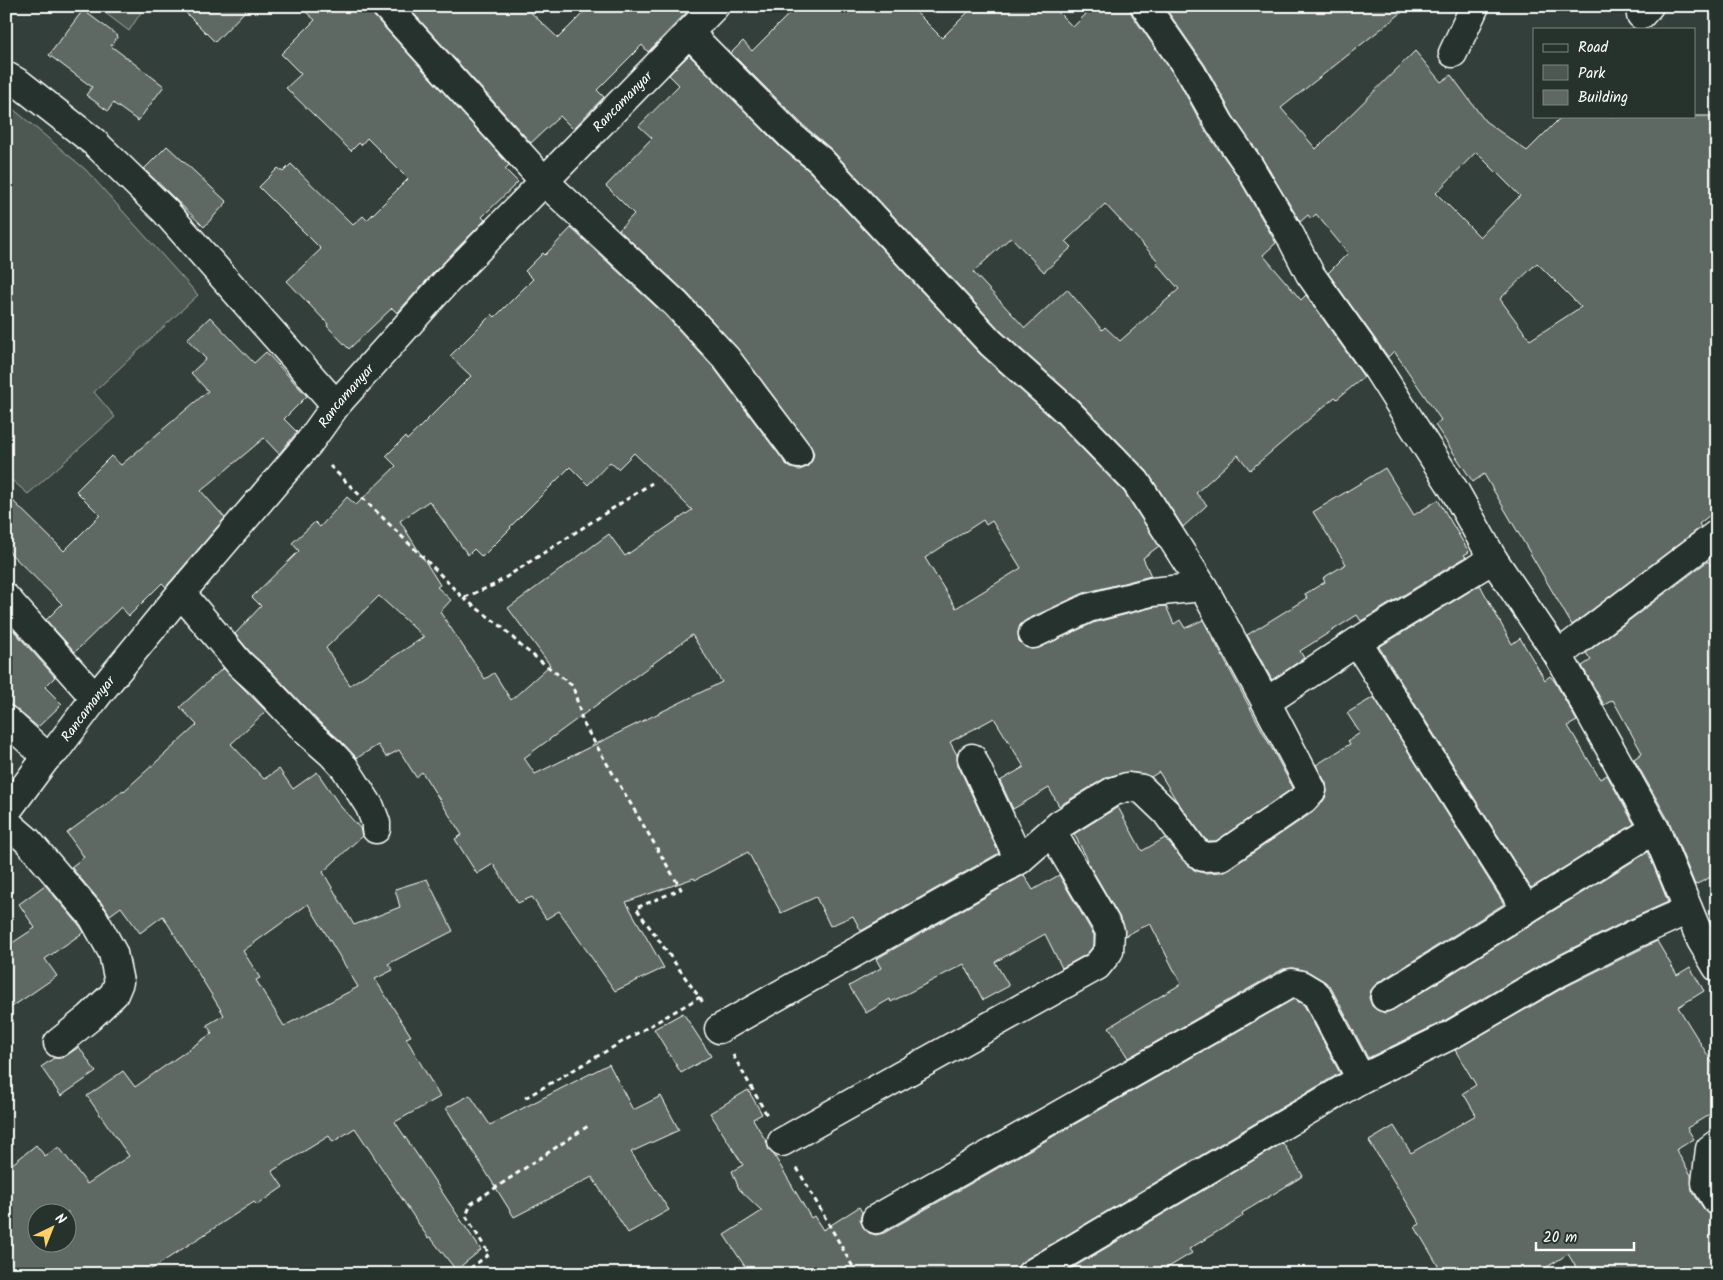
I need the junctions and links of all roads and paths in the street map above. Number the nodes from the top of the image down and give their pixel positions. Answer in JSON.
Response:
{"nodes":[{"id":1,"x":386,"y":6,"type":"edge"},
{"id":2,"x":715,"y":6,"type":"edge"},
{"id":3,"x":1145,"y":6,"type":"edge"},
{"id":4,"x":1476,"y":6,"type":"edge"},
{"id":5,"x":689,"y":33,"type":"junction"},
{"id":6,"x":1453,"y":53,"type":"dead end"},
{"id":7,"x":6,"y":76,"type":"edge"},
{"id":8,"x":545,"y":182,"type":"junction"},
{"id":9,"x":336,"y":405,"type":"junction"},
{"id":10,"x":308,"y":444,"type":"junction"},
{"id":11,"x":798,"y":454,"type":"dead end"},
{"id":12,"x":652,"y":483,"type":"dead end"},
{"id":13,"x":1717,"y":534,"type":"edge"},
{"id":14,"x":1493,"y":558,"type":"junction"},
{"id":15,"x":1203,"y":587,"type":"junction"},
{"id":16,"x":181,"y":593,"type":"junction"},
{"id":17,"x":6,"y":598,"type":"edge"},
{"id":18,"x":463,"y":598,"type":"junction"},
{"id":19,"x":1033,"y":634,"type":"dead end"},
{"id":20,"x":1357,"y":642,"type":"junction"},
{"id":21,"x":1558,"y":655,"type":"junction"},
{"id":22,"x":95,"y":698,"type":"junction"},
{"id":23,"x":1266,"y":702,"type":"junction"},
{"id":24,"x":6,"y":720,"type":"edge"},
{"id":25,"x":47,"y":757,"type":"junction"},
{"id":26,"x":972,"y":758,"type":"dead end"},
{"id":27,"x":6,"y":812,"type":"edge"},
{"id":28,"x":6,"y":822,"type":"edge"},
{"id":29,"x":376,"y":829,"type":"dead end"},
{"id":30,"x":1655,"y":829,"type":"junction"},
{"id":31,"x":1052,"y":832,"type":"junction"},
{"id":32,"x":1020,"y":860,"type":"junction"},
{"id":33,"x":1526,"y":908,"type":"junction"},
{"id":34,"x":1688,"y":910,"type":"junction"},
{"id":35,"x":1709,"y":936,"type":"edge"},
{"id":36,"x":1717,"y":967,"type":"edge"},
{"id":37,"x":1384,"y":997,"type":"dead end"},
{"id":38,"x":719,"y":1029,"type":"dead end"},
{"id":39,"x":58,"y":1043,"type":"dead end"},
{"id":40,"x":1361,"y":1079,"type":"junction"},
{"id":41,"x":525,"y":1098,"type":"dead end"},
{"id":42,"x":588,"y":1126,"type":"dead end"},
{"id":43,"x":782,"y":1142,"type":"dead end"},
{"id":44,"x":1717,"y":1144,"type":"edge"},
{"id":45,"x":1717,"y":1202,"type":"edge"},
{"id":46,"x":876,"y":1219,"type":"dead end"},
{"id":47,"x":463,"y":1274,"type":"edge"},
{"id":48,"x":1031,"y":1274,"type":"edge"}],
"edges":[{"from":1,"to":8,"type":"street"},
{"from":2,"to":5,"type":"street","name":"Rancamanyar"},
{"from":3,"to":14,"type":"street"},
{"from":4,"to":6,"type":"street"},
{"from":5,"to":8,"type":"street","name":"Rancamanyar"},
{"from":5,"to":15,"type":"street"},
{"from":7,"to":9,"type":"street"},
{"from":8,"to":9,"type":"street","name":"Rancamanyar"},
{"from":8,"to":11,"type":"street"},
{"from":9,"to":10,"type":"street","name":"Rancamanyar"},
{"from":10,"to":16,"type":"street","name":"Rancamanyar"},
{"from":10,"to":18,"type":"path"},
{"from":12,"to":18,"type":"path"},
{"from":13,"to":21,"type":"street"},
{"from":14,"to":20,"type":"street"},
{"from":14,"to":21,"type":"street"},
{"from":15,"to":19,"type":"street"},
{"from":15,"to":23,"type":"street"},
{"from":16,"to":22,"type":"street","name":"Rancamanyar"},
{"from":16,"to":29,"type":"street"},
{"from":17,"to":22,"type":"street"},
{"from":18,"to":41,"type":"path"},
{"from":20,"to":23,"type":"street"},
{"from":20,"to":33,"type":"street"},
{"from":21,"to":30,"type":"street"},
{"from":22,"to":25,"type":"street","name":"Rancamanyar"},
{"from":23,"to":31,"type":"street"},
{"from":24,"to":25,"type":"street"},
{"from":25,"to":27,"type":"street","name":"Rancamanyar"},
{"from":26,"to":32,"type":"street"},
{"from":28,"to":39,"type":"street"},
{"from":30,"to":33,"type":"street"},
{"from":30,"to":34,"type":"street"},
{"from":31,"to":32,"type":"street"},
{"from":31,"to":43,"type":"street"},
{"from":32,"to":38,"type":"street"},
{"from":33,"to":37,"type":"street"},
{"from":34,"to":35,"type":"street"},
{"from":34,"to":40,"type":"street"},
{"from":35,"to":36,"type":"street"},
{"from":40,"to":46,"type":"street"},
{"from":40,"to":48,"type":"street"},
{"from":42,"to":47,"type":"path"},
{"from":44,"to":45,"type":"street"}]}
